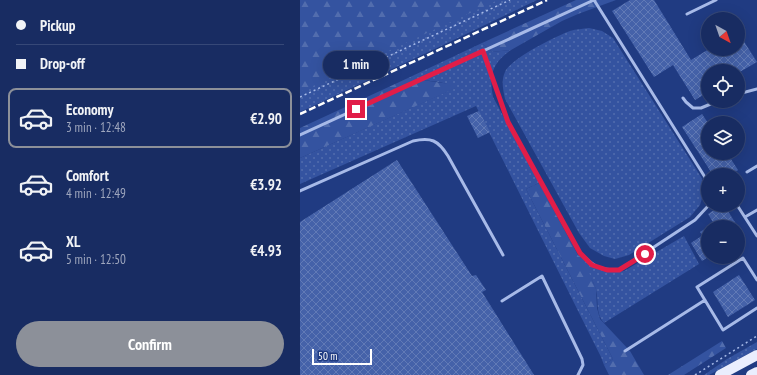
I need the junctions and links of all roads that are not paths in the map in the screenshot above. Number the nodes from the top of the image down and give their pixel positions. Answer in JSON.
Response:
{"nodes":[{"id":1,"x":595,"y":0,"type":"edge"},
{"id":2,"x":716,"y":0,"type":"edge"},
{"id":3,"x":687,"y":14,"type":"dead end"},
{"id":4,"x":483,"y":51,"type":"junction"},
{"id":5,"x":757,"y":89,"type":"edge"},
{"id":6,"x":745,"y":92,"type":"edge"},
{"id":7,"x":683,"y":98,"type":"dead end"},
{"id":8,"x":701,"y":108,"type":"edge"},
{"id":9,"x":300,"y":135,"type":"edge"},
{"id":10,"x":757,"y":166,"type":"edge"},
{"id":11,"x":701,"y":171,"type":"edge"},
{"id":12,"x":748,"y":172,"type":"dead end"},
{"id":13,"x":300,"y":191,"type":"edge"},
{"id":14,"x":757,"y":210,"type":"edge"},
{"id":15,"x":702,"y":212,"type":"edge"},
{"id":16,"x":742,"y":212,"type":"edge"},
{"id":17,"x":745,"y":217,"type":"junction"},
{"id":18,"x":757,"y":236,"type":"edge"},
{"id":19,"x":503,"y":255,"type":"dead end"},
{"id":20,"x":757,"y":280,"type":"edge"},
{"id":21,"x":705,"y":300,"type":"junction"},
{"id":22,"x":502,"y":301,"type":"dead end"},
{"id":23,"x":757,"y":308,"type":"edge"},
{"id":24,"x":624,"y":351,"type":"dead end"},
{"id":25,"x":757,"y":355,"type":"edge"},
{"id":26,"x":757,"y":372,"type":"edge"},
{"id":27,"x":578,"y":375,"type":"edge"},
{"id":28,"x":720,"y":375,"type":"edge"},
{"id":29,"x":751,"y":375,"type":"edge"}],
"edges":[{"from":1,"to":4,"type":"lane"},
{"from":1,"to":11,"type":"lane"},
{"from":2,"to":3,"type":"lane"},
{"from":4,"to":9,"type":"lane"},
{"from":4,"to":15,"type":"lane"},
{"from":5,"to":6,"type":"lane"},
{"from":7,"to":8,"type":"lane"},
{"from":10,"to":12,"type":"lane"},
{"from":13,"to":19,"type":"lane"},
{"from":14,"to":17,"type":"lane"},
{"from":16,"to":17,"type":"lane"},
{"from":17,"to":18,"type":"lane"},
{"from":20,"to":21,"type":"lane"},
{"from":21,"to":23,"type":"lane"},
{"from":21,"to":24,"type":"lane"},
{"from":22,"to":27,"type":"lane"},
{"from":25,"to":28,"type":"main road"},
{"from":26,"to":29,"type":"main road"}]}
